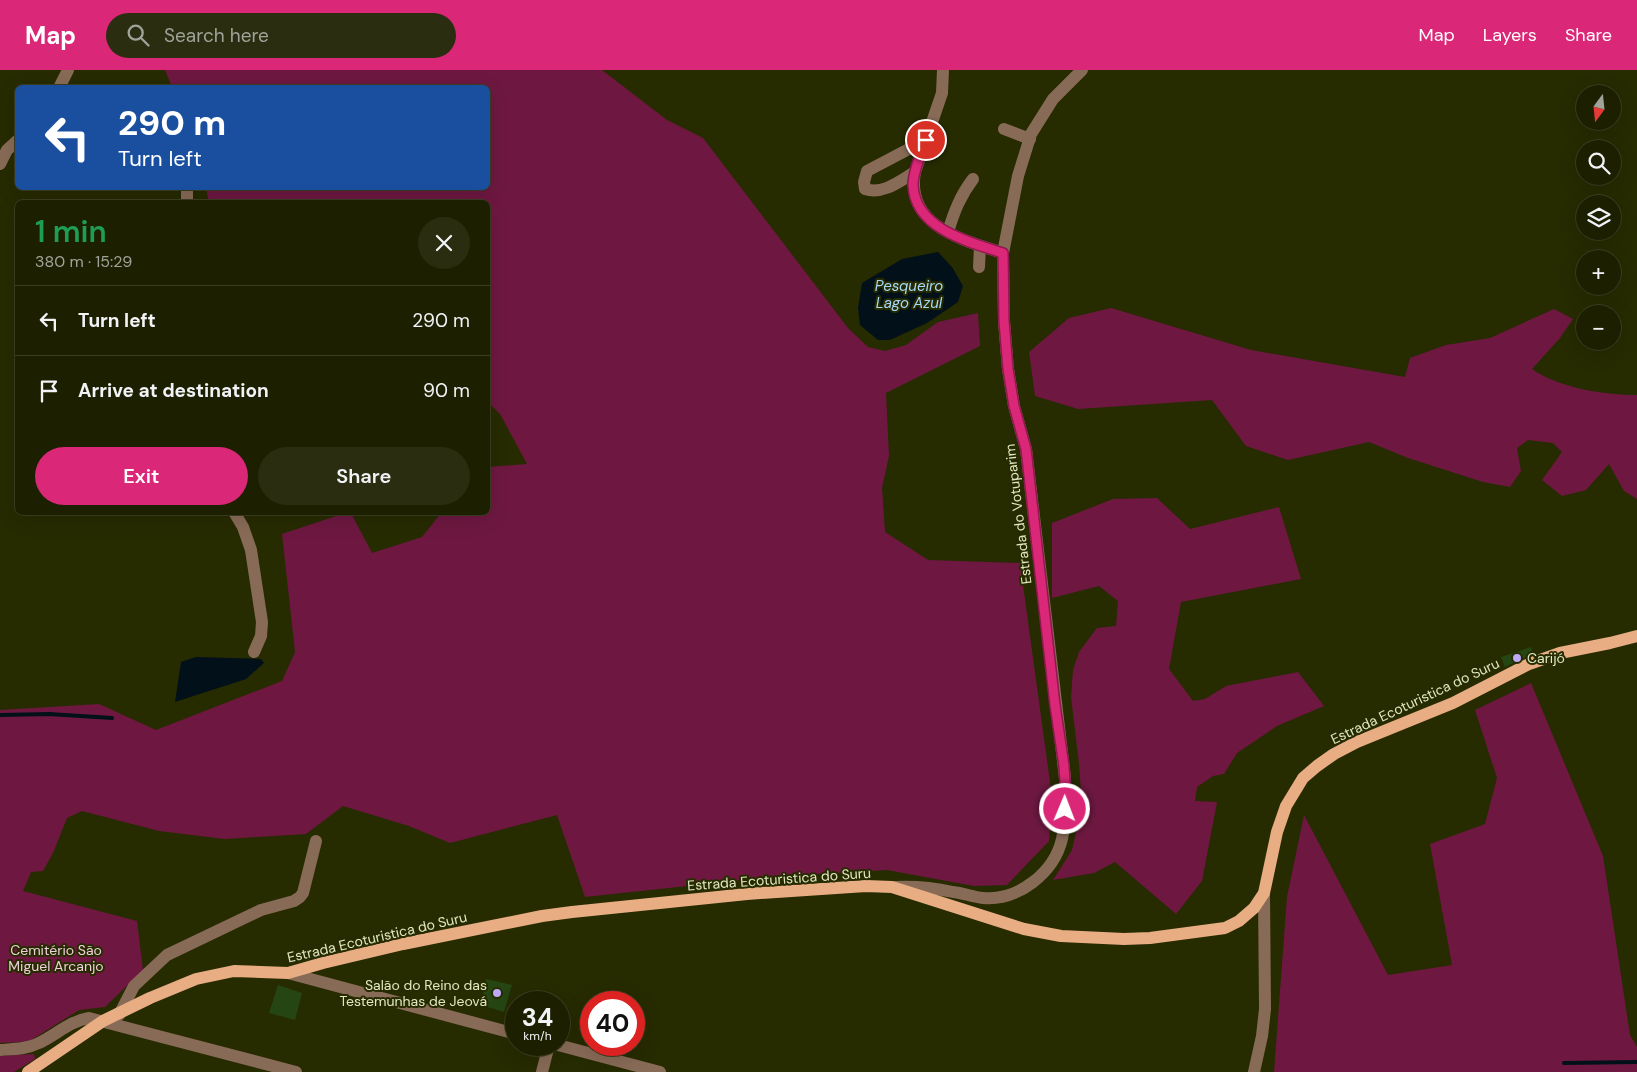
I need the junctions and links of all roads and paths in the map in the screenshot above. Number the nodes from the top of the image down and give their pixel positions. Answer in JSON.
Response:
{"nodes":[{"id":1,"x":68,"y":70,"type":"edge"},
{"id":2,"x":943,"y":70,"type":"edge"},
{"id":3,"x":1082,"y":70,"type":"edge"},
{"id":4,"x":60,"y":85,"type":"edge"},
{"id":5,"x":1004,"y":129,"type":"dead end"},
{"id":6,"x":1030,"y":139,"type":"junction"},
{"id":7,"x":926,"y":140,"type":"junction"},
{"id":8,"x":15,"y":143,"type":"edge"},
{"id":9,"x":0,"y":164,"type":"edge"},
{"id":10,"x":915,"y":172,"type":"junction"},
{"id":11,"x":974,"y":179,"type":"dead end"},
{"id":12,"x":948,"y":232,"type":"junction"},
{"id":13,"x":980,"y":246,"type":"junction"},
{"id":14,"x":1003,"y":253,"type":"junction"},
{"id":15,"x":979,"y":267,"type":"dead end"},
{"id":16,"x":236,"y":515,"type":"edge"},
{"id":17,"x":1637,"y":636,"type":"edge"},
{"id":18,"x":254,"y":652,"type":"dead end"},
{"id":19,"x":316,"y":841,"type":"dead end"},
{"id":20,"x":892,"y":887,"type":"junction"},
{"id":21,"x":1264,"y":893,"type":"junction"},
{"id":22,"x":288,"y":973,"type":"junction"},
{"id":23,"x":134,"y":986,"type":"junction"},
{"id":24,"x":150,"y":998,"type":"junction"},
{"id":25,"x":119,"y":1015,"type":"junction"},
{"id":26,"x":103,"y":1021,"type":"junction"},
{"id":27,"x":505,"y":1031,"type":"edge"},
{"id":28,"x":570,"y":1048,"type":"edge"},
{"id":29,"x":0,"y":1050,"type":"edge"},
{"id":30,"x":546,"y":1056,"type":"edge"},
{"id":31,"x":28,"y":1072,"type":"edge"},
{"id":32,"x":296,"y":1072,"type":"edge"},
{"id":33,"x":542,"y":1072,"type":"edge"},
{"id":34,"x":660,"y":1072,"type":"edge"},
{"id":35,"x":1254,"y":1072,"type":"edge"}],
"edges":[{"from":1,"to":4,"type":"street"},
{"from":2,"to":7,"type":"street"},
{"from":3,"to":6,"type":"street","name":"Estrada do Votuparim"},
{"from":5,"to":6,"type":"street"},
{"from":6,"to":14,"type":"street","name":"Estrada do Votuparim"},
{"from":7,"to":10,"type":"street"},
{"from":7,"to":10,"type":"street"},
{"from":8,"to":9,"type":"street"},
{"from":10,"to":12,"type":"street"},
{"from":11,"to":12,"type":"street"},
{"from":12,"to":13,"type":"street"},
{"from":13,"to":14,"type":"street"},
{"from":13,"to":15,"type":"street"},
{"from":14,"to":20,"type":"street","name":"Estrada do Votuparim"},
{"from":16,"to":18,"type":"street"},
{"from":17,"to":21,"type":"main road","name":"Estrada Ecoturistica do Suru"},
{"from":19,"to":23,"type":"street"},
{"from":20,"to":21,"type":"main road","name":"Estrada Ecoturistica do Suru"},
{"from":20,"to":22,"type":"main road","name":"Estrada Ecoturistica do Suru"},
{"from":21,"to":35,"type":"street"},
{"from":22,"to":24,"type":"main road","name":"Estrada Ecoturistica do Suru"},
{"from":22,"to":27,"type":"street"},
{"from":23,"to":24,"type":"street"},
{"from":23,"to":25,"type":"street"},
{"from":24,"to":25,"type":"main road","name":"Estrada Ecoturistica do Suru"},
{"from":25,"to":26,"type":"main road","name":"Estrada Ecoturistica do Suru"},
{"from":26,"to":29,"type":"street"},
{"from":26,"to":31,"type":"main road","name":"Estrada Ecoturistica do Suru"},
{"from":26,"to":32,"type":"street"},
{"from":28,"to":34,"type":"street"},
{"from":30,"to":33,"type":"street"}]}
